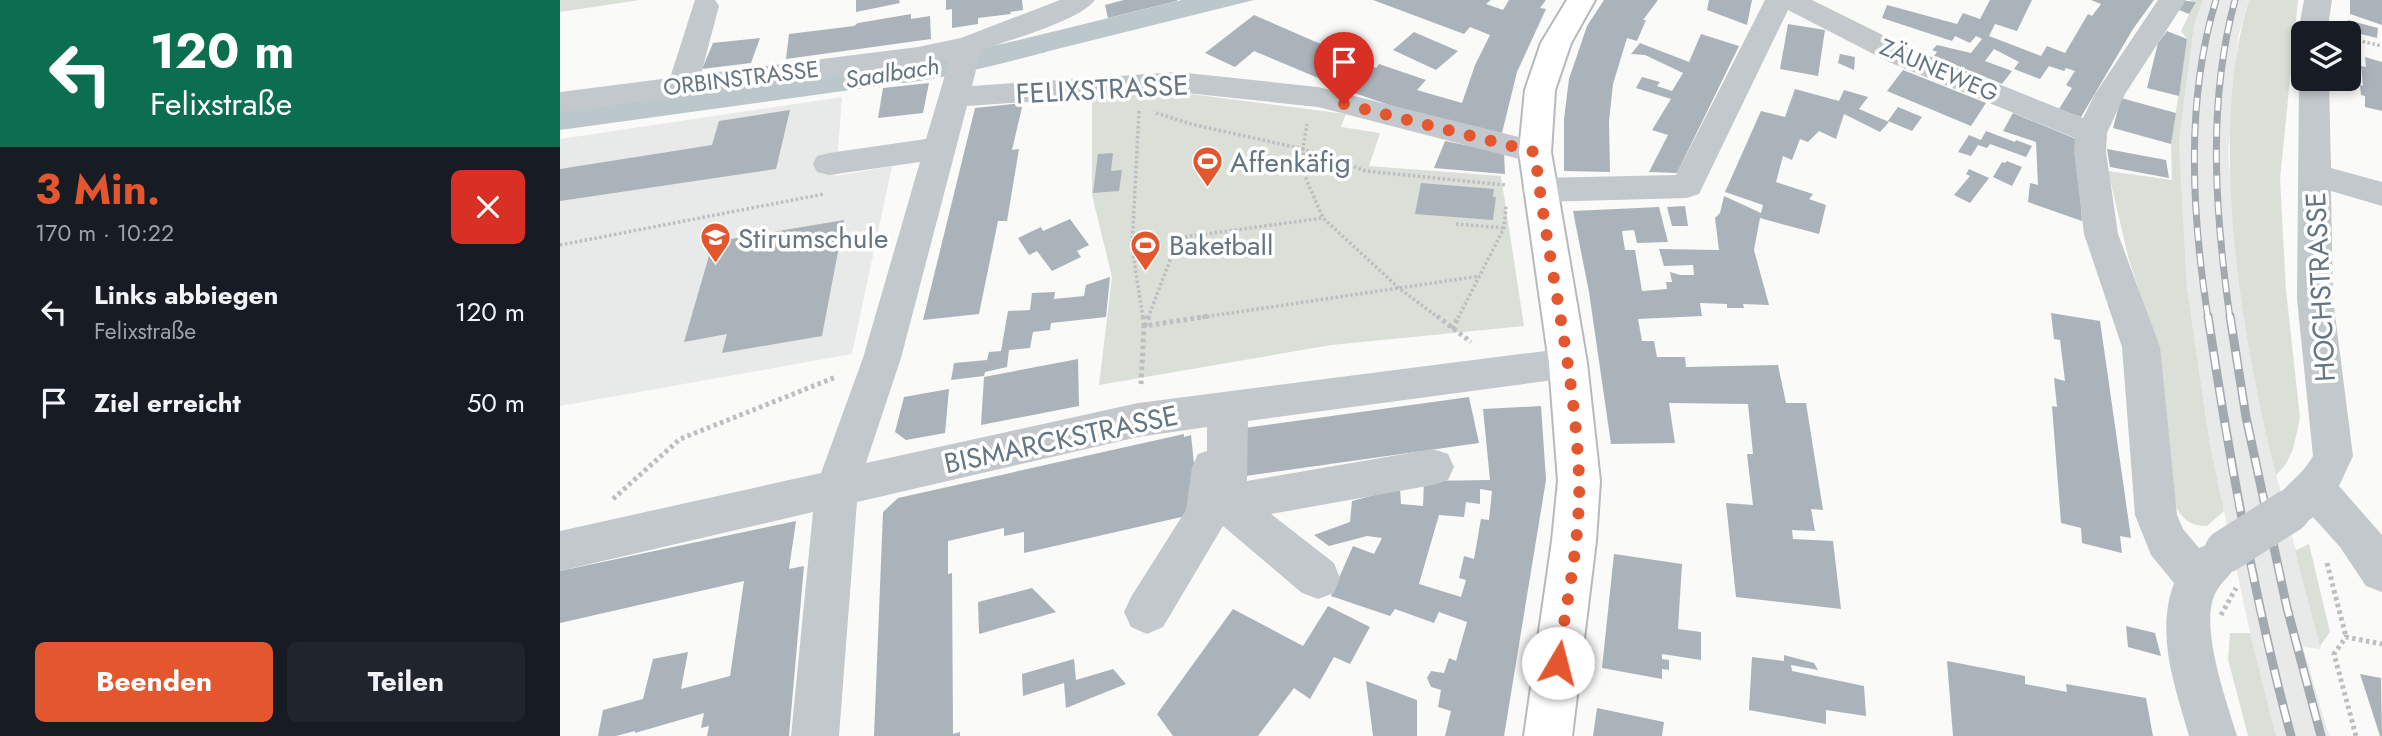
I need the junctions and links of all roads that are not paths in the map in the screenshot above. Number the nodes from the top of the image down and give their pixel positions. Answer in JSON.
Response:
{"nodes":[{"id":1,"x":1081,"y":0,"type":"edge"},
{"id":2,"x":1581,"y":0,"type":"edge"},
{"id":3,"x":1779,"y":0,"type":"edge"},
{"id":4,"x":1790,"y":0,"type":"edge"},
{"id":5,"x":2172,"y":0,"type":"edge"},
{"id":6,"x":2318,"y":0,"type":"edge"},
{"id":7,"x":705,"y":6,"type":"dead end"},
{"id":8,"x":2315,"y":21,"type":"edge"},
{"id":9,"x":968,"y":45,"type":"junction"},
{"id":10,"x":683,"y":84,"type":"junction"},
{"id":11,"x":2314,"y":91,"type":"edge"},
{"id":12,"x":956,"y":97,"type":"junction"},
{"id":13,"x":560,"y":102,"type":"edge"},
{"id":14,"x":2091,"y":133,"type":"junction"},
{"id":15,"x":941,"y":148,"type":"junction"},
{"id":16,"x":1535,"y":152,"type":"junction"},
{"id":17,"x":2313,"y":174,"type":"junction"},
{"id":18,"x":828,"y":178,"type":"road end"},
{"id":19,"x":1523,"y":191,"type":"junction"},
{"id":20,"x":2382,"y":194,"type":"edge"},
{"id":21,"x":1568,"y":363,"type":"junction"},
{"id":22,"x":1224,"y":407,"type":"junction"},
{"id":23,"x":1433,"y":467,"type":"dead end"},
{"id":24,"x":837,"y":487,"type":"junction"},
{"id":25,"x":2302,"y":500,"type":"junction"},
{"id":26,"x":1226,"y":503,"type":"junction"},
{"id":27,"x":560,"y":551,"type":"edge"},
{"id":28,"x":2212,"y":565,"type":"junction"},
{"id":29,"x":2382,"y":571,"type":"edge"},
{"id":30,"x":1318,"y":578,"type":"dead end"},
{"id":31,"x":1147,"y":612,"type":"dead end"},
{"id":32,"x":815,"y":736,"type":"edge"},
{"id":33,"x":1548,"y":736,"type":"edge"},
{"id":34,"x":2213,"y":736,"type":"edge"}],
"edges":[{"from":1,"to":9,"type":"street","name":"ORBINSTRASSE"},
{"from":2,"to":16,"type":"main road"},
{"from":3,"to":19,"type":"street"},
{"from":4,"to":14,"type":"street","name":"ZÄUNEWEG"},
{"from":5,"to":14,"type":"street"},
{"from":6,"to":8,"type":"street"},
{"from":7,"to":10,"type":"street"},
{"from":9,"to":10,"type":"street","name":"ORBINSTRASSE"},
{"from":9,"to":12,"type":"street"},
{"from":10,"to":13,"type":"street","name":"ORBINSTRASSE"},
{"from":11,"to":17,"type":"street","name":"HOCHSTRASSE"},
{"from":12,"to":15,"type":"street"},
{"from":12,"to":16,"type":"street","name":"FELIXSTRASSE"},
{"from":14,"to":28,"type":"street"},
{"from":15,"to":18,"type":"street"},
{"from":15,"to":24,"type":"street"},
{"from":16,"to":19,"type":"main road"},
{"from":17,"to":20,"type":"street"},
{"from":17,"to":25,"type":"street","name":"HOCHSTRASSE"},
{"from":19,"to":21,"type":"main road"},
{"from":21,"to":22,"type":"street","name":"BISMARCKSTRASSE"},
{"from":21,"to":33,"type":"main road"},
{"from":22,"to":24,"type":"street","name":"BISMARCKSTRASSE"},
{"from":22,"to":26,"type":"street"},
{"from":22,"to":31,"type":"street"},
{"from":23,"to":26,"type":"street"},
{"from":24,"to":27,"type":"street","name":"BISMARCKSTRASSE"},
{"from":24,"to":32,"type":"street"},
{"from":25,"to":28,"type":"street","name":"HOCHSTRASSE","bridge":true},
{"from":25,"to":29,"type":"street"},
{"from":26,"to":30,"type":"street"},
{"from":28,"to":34,"type":"street"}]}
